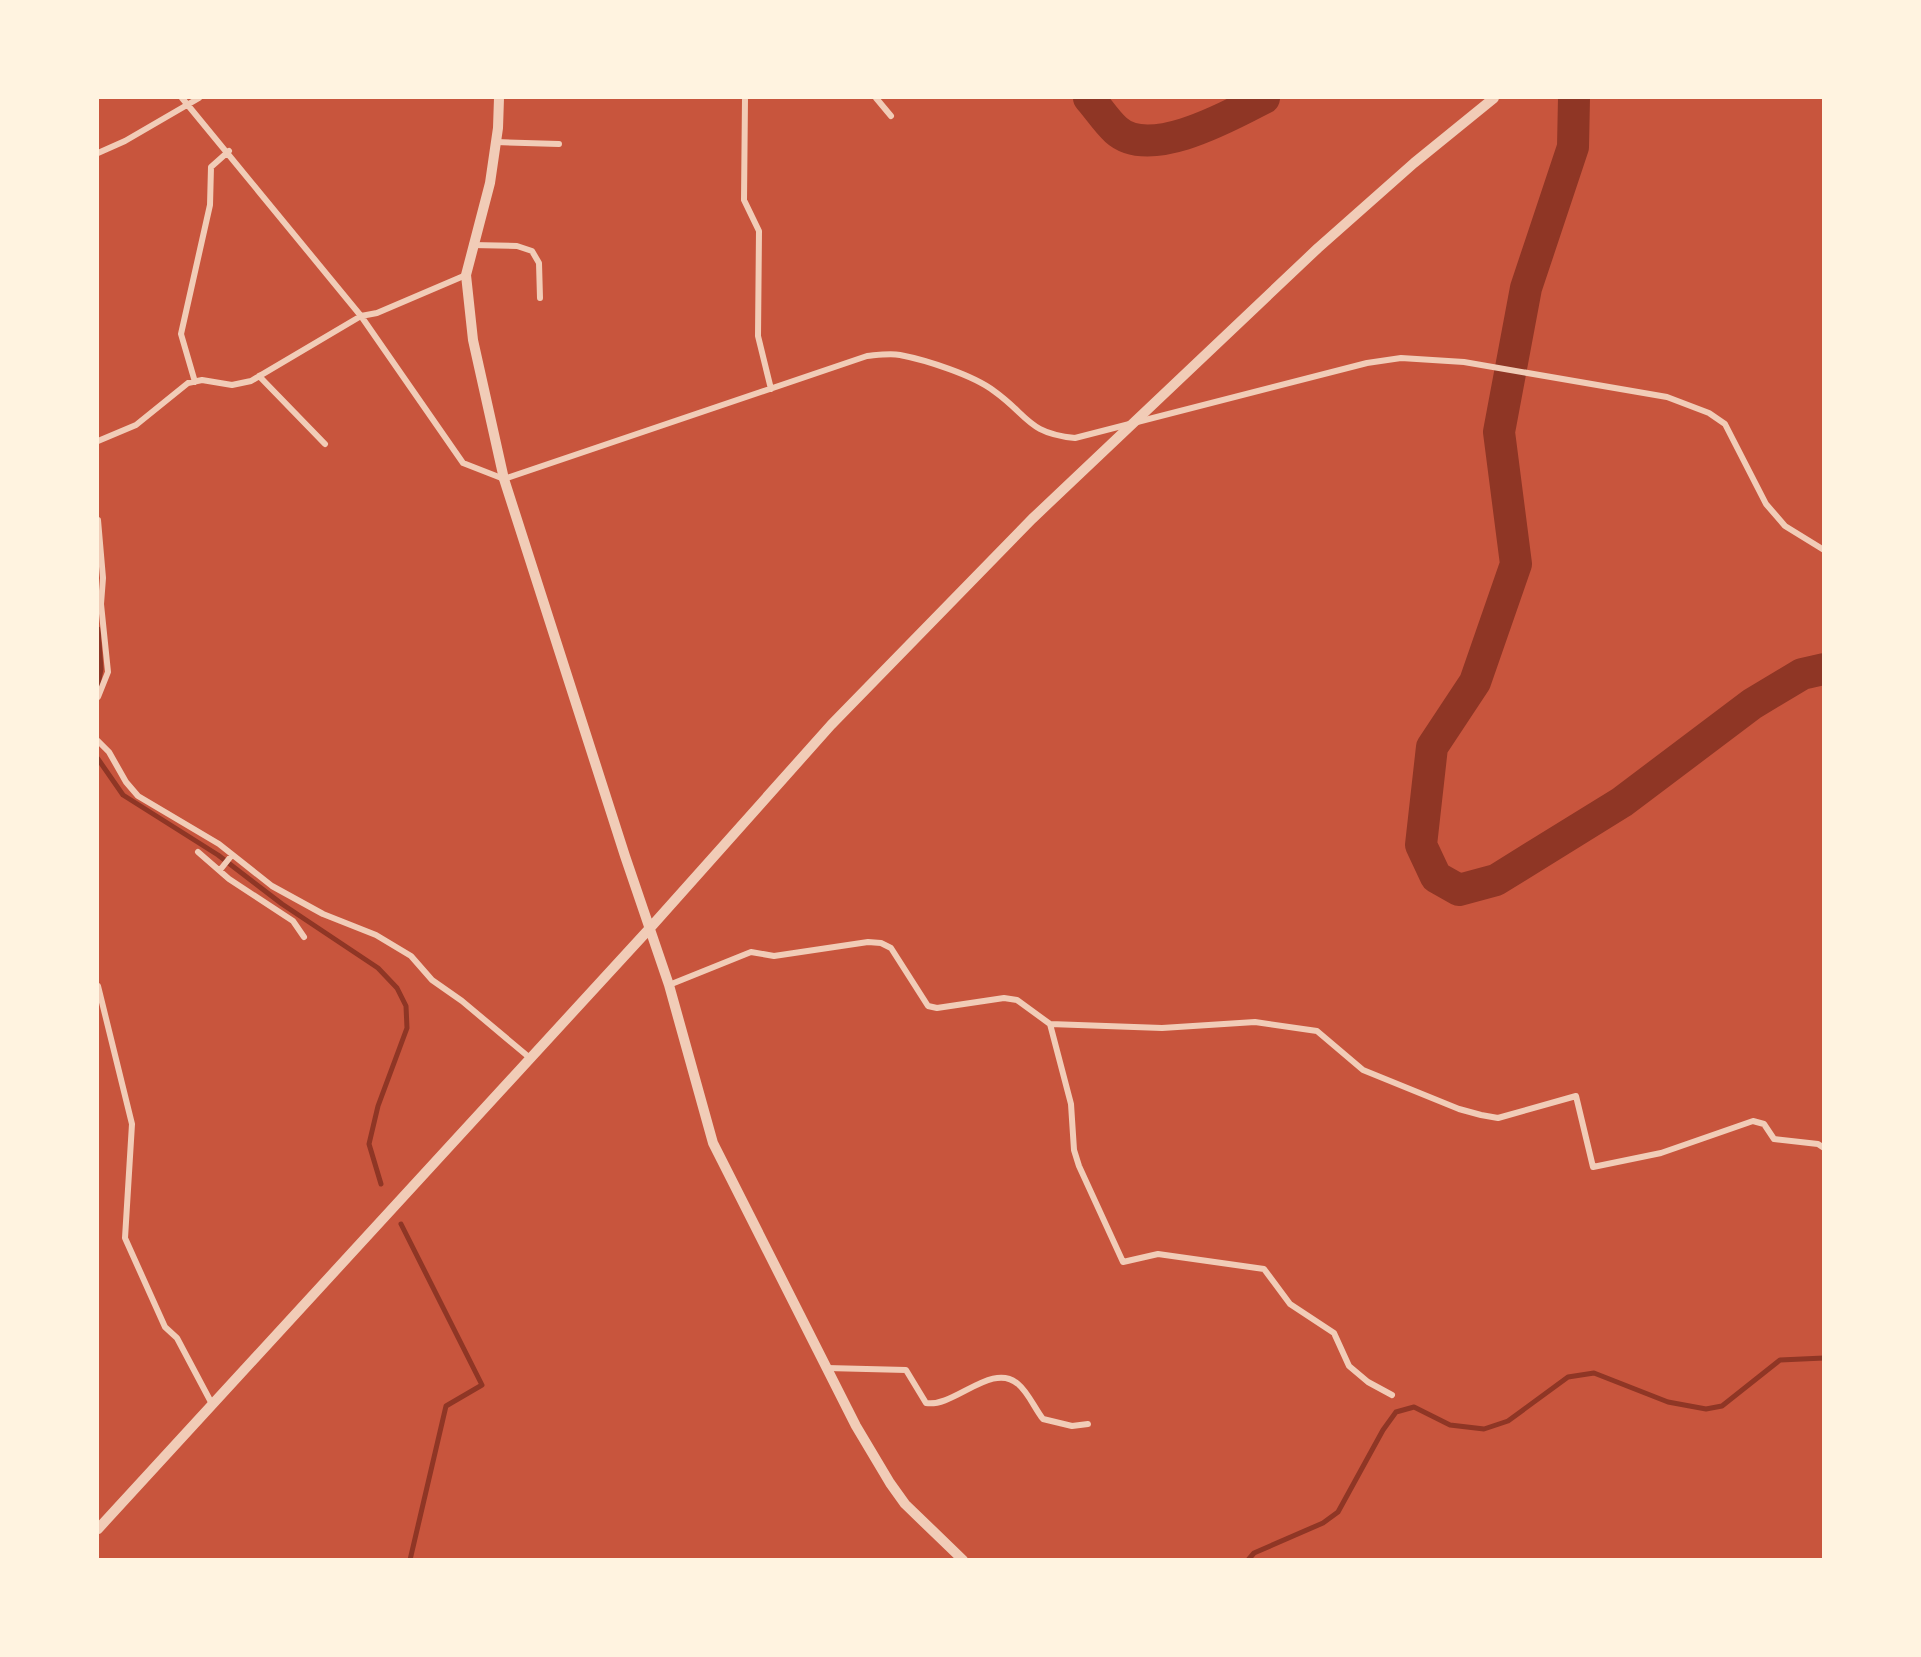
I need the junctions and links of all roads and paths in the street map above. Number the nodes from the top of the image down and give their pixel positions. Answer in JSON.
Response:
{"nodes":[{"id":1,"x":182,"y":98,"type":"edge"},
{"id":2,"x":199,"y":98,"type":"edge"},
{"id":3,"x":499,"y":98,"type":"edge"},
{"id":4,"x":743,"y":98,"type":"edge"},
{"id":5,"x":876,"y":98,"type":"edge"},
{"id":6,"x":1494,"y":98,"type":"edge"},
{"id":7,"x":188,"y":104,"type":"junction"},
{"id":8,"x":891,"y":116,"type":"dead end"},
{"id":9,"x":496,"y":142,"type":"junction"},
{"id":10,"x":559,"y":144,"type":"dead end"},
{"id":11,"x":229,"y":151,"type":"junction"},
{"id":12,"x":98,"y":153,"type":"edge"},
{"id":13,"x":472,"y":245,"type":"junction"},
{"id":14,"x":466,"y":275,"type":"junction"},
{"id":15,"x":540,"y":298,"type":"dead end"},
{"id":16,"x":361,"y":316,"type":"junction"},
{"id":17,"x":259,"y":376,"type":"junction"},
{"id":18,"x":195,"y":382,"type":"junction"},
{"id":19,"x":771,"y":389,"type":"junction"},
{"id":20,"x":98,"y":441,"type":"edge"},
{"id":21,"x":325,"y":444,"type":"dead end"},
{"id":22,"x":504,"y":479,"type":"junction"},
{"id":23,"x":98,"y":520,"type":"edge"},
{"id":24,"x":1824,"y":550,"type":"edge"},
{"id":25,"x":98,"y":697,"type":"edge"},
{"id":26,"x":98,"y":741,"type":"edge"},
{"id":27,"x":198,"y":852,"type":"dead end"},
{"id":28,"x":232,"y":855,"type":"junction"},
{"id":29,"x":220,"y":870,"type":"junction"},
{"id":30,"x":650,"y":928,"type":"junction"},
{"id":31,"x":304,"y":937,"type":"dead end"},
{"id":32,"x":669,"y":985,"type":"junction"},
{"id":33,"x":98,"y":986,"type":"edge"},
{"id":34,"x":1050,"y":1024,"type":"junction"},
{"id":35,"x":530,"y":1058,"type":"junction"},
{"id":36,"x":1824,"y":1148,"type":"edge"},
{"id":37,"x":826,"y":1368,"type":"junction"},
{"id":38,"x":1392,"y":1395,"type":"dead end"},
{"id":39,"x":212,"y":1404,"type":"junction"},
{"id":40,"x":1088,"y":1424,"type":"dead end"},
{"id":41,"x":98,"y":1529,"type":"edge"},
{"id":42,"x":963,"y":1560,"type":"edge"}],
"edges":[{"from":1,"to":7,"type":"street"},
{"from":2,"to":7,"type":"street"},
{"from":3,"to":9,"type":"street"},
{"from":4,"to":19,"type":"street"},
{"from":5,"to":8,"type":"street"},
{"from":6,"to":30,"type":"street"},
{"from":7,"to":11,"type":"street"},
{"from":7,"to":12,"type":"street"},
{"from":9,"to":10,"type":"street"},
{"from":9,"to":13,"type":"street"},
{"from":11,"to":16,"type":"street"},
{"from":11,"to":18,"type":"street"},
{"from":13,"to":14,"type":"street"},
{"from":13,"to":15,"type":"street"},
{"from":14,"to":16,"type":"street"},
{"from":14,"to":22,"type":"street"},
{"from":16,"to":17,"type":"street"},
{"from":16,"to":22,"type":"street"},
{"from":17,"to":18,"type":"street"},
{"from":17,"to":21,"type":"street"},
{"from":18,"to":20,"type":"street"},
{"from":19,"to":22,"type":"street"},
{"from":19,"to":24,"type":"street"},
{"from":22,"to":30,"type":"street"},
{"from":23,"to":25,"type":"street"},
{"from":26,"to":28,"type":"street"},
{"from":27,"to":29,"type":"street"},
{"from":28,"to":29,"type":"street"},
{"from":28,"to":35,"type":"street"},
{"from":29,"to":31,"type":"street"},
{"from":30,"to":32,"type":"street"},
{"from":30,"to":35,"type":"street"},
{"from":32,"to":34,"type":"street"},
{"from":32,"to":37,"type":"street"},
{"from":33,"to":39,"type":"street"},
{"from":34,"to":36,"type":"street"},
{"from":34,"to":38,"type":"street"},
{"from":35,"to":39,"type":"street"},
{"from":37,"to":40,"type":"street"},
{"from":37,"to":42,"type":"street"},
{"from":39,"to":41,"type":"street"}]}
